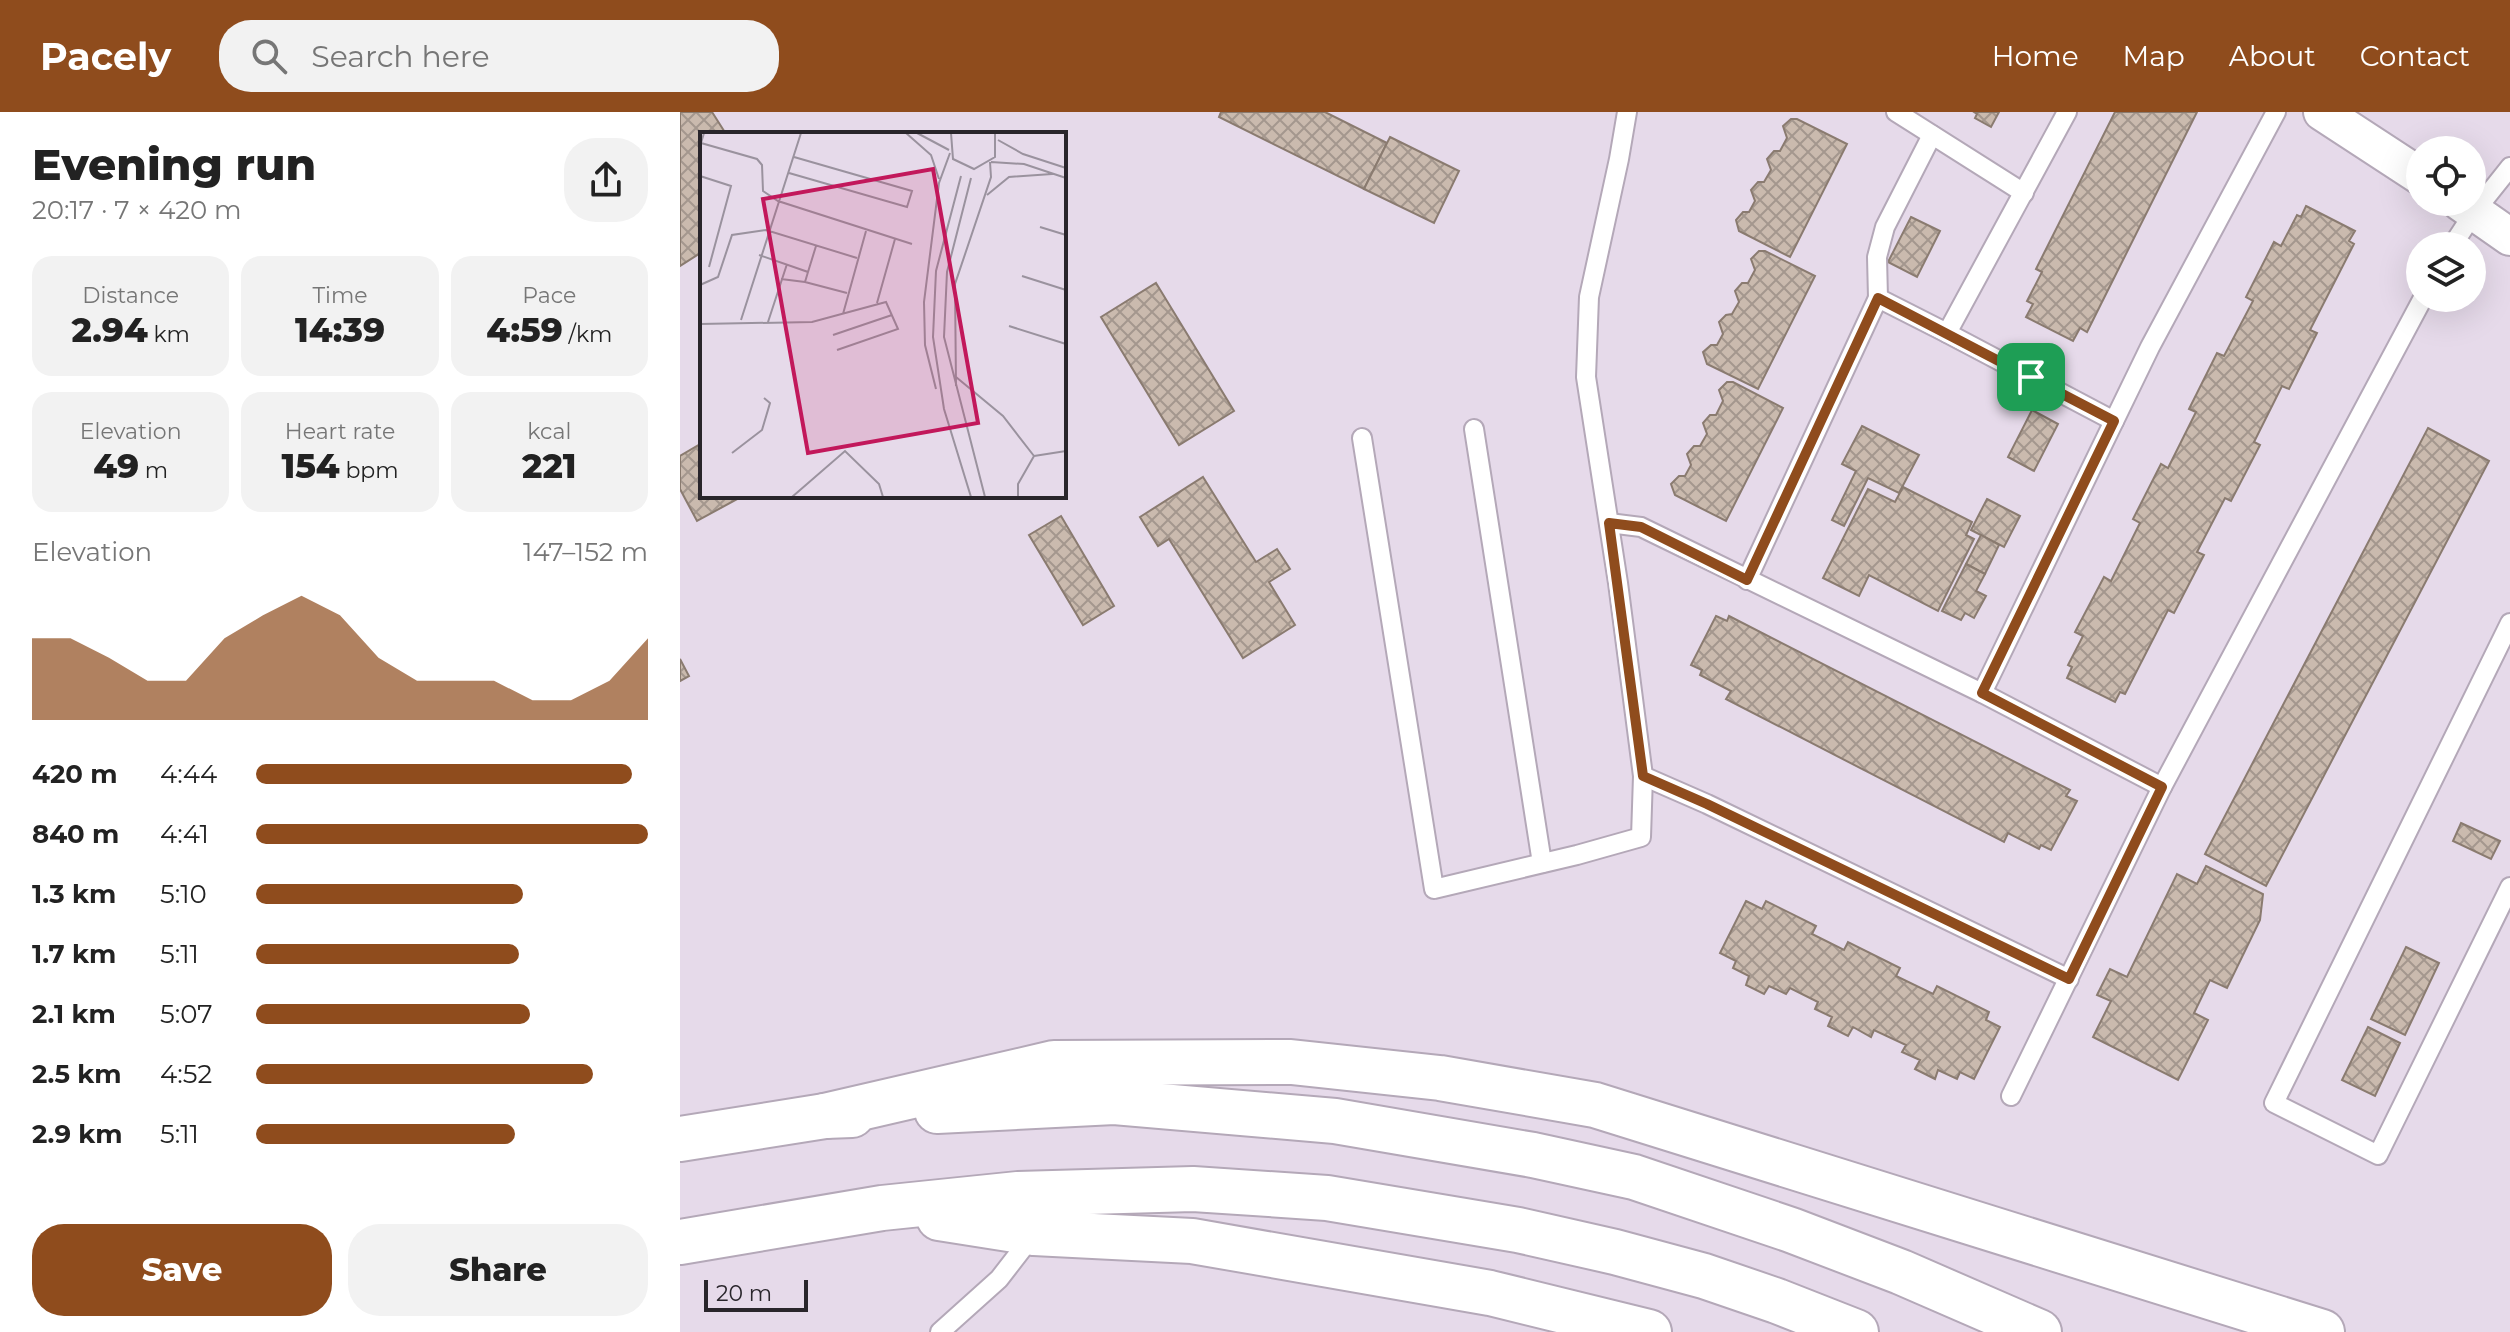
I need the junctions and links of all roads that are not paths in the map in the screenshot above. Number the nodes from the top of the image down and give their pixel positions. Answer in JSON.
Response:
{"nodes":[{"id":1,"x":1627,"y":112,"type":"edge"},
{"id":2,"x":1896,"y":112,"type":"edge"},
{"id":3,"x":2067,"y":112,"type":"edge"},
{"id":4,"x":2276,"y":112,"type":"edge"},
{"id":5,"x":2322,"y":112,"type":"edge"},
{"id":6,"x":1932,"y":135,"type":"junction"},
{"id":7,"x":2406,"y":167,"type":"edge"},
{"id":8,"x":2510,"y":167,"type":"edge"},
{"id":9,"x":2486,"y":190,"type":"edge"},
{"id":10,"x":2024,"y":193,"type":"junction"},
{"id":11,"x":2481,"y":216,"type":"edge"},
{"id":12,"x":2510,"y":237,"type":"edge"},
{"id":13,"x":1878,"y":298,"type":"junction"},
{"id":14,"x":2416,"y":312,"type":"edge"},
{"id":15,"x":1947,"y":333,"type":"junction"},
{"id":16,"x":2114,"y":421,"type":"junction"},
{"id":17,"x":1474,"y":429,"type":"dead end"},
{"id":18,"x":1362,"y":438,"type":"dead end"},
{"id":19,"x":1609,"y":523,"type":"junction"},
{"id":20,"x":1747,"y":580,"type":"junction"},
{"id":21,"x":2510,"y":623,"type":"edge"},
{"id":22,"x":1982,"y":693,"type":"junction"},
{"id":23,"x":1643,"y":776,"type":"junction"},
{"id":24,"x":2162,"y":787,"type":"junction"},
{"id":25,"x":1542,"y":863,"type":"junction"},
{"id":26,"x":2510,"y":887,"type":"edge"},
{"id":27,"x":2069,"y":979,"type":"junction"},
{"id":28,"x":2011,"y":1096,"type":"dead end"},
{"id":29,"x":825,"y":1116,"type":"junction"},
{"id":30,"x":680,"y":1139,"type":"edge"},
{"id":31,"x":882,"y":1208,"type":"junction"},
{"id":32,"x":1034,"y":1233,"type":"junction"},
{"id":33,"x":680,"y":1242,"type":"edge"},
{"id":34,"x":940,"y":1332,"type":"edge"},
{"id":35,"x":1649,"y":1332,"type":"edge"},
{"id":36,"x":1856,"y":1332,"type":"edge"},
{"id":37,"x":2039,"y":1332,"type":"edge"},
{"id":38,"x":2322,"y":1332,"type":"edge"}],
"edges":[{"from":1,"to":19,"type":"lane"},
{"from":2,"to":6,"type":"lane"},
{"from":3,"to":10,"type":"lane"},
{"from":4,"to":16,"type":"lane"},
{"from":5,"to":7,"type":"street"},
{"from":6,"to":10,"type":"lane"},
{"from":6,"to":13,"type":"lane"},
{"from":8,"to":9,"type":"lane"},
{"from":10,"to":15,"type":"lane"},
{"from":11,"to":12,"type":"street"},
{"from":13,"to":15,"type":"lane"},
{"from":13,"to":20,"type":"lane"},
{"from":14,"to":24,"type":"lane"},
{"from":15,"to":16,"type":"lane"},
{"from":16,"to":22,"type":"lane"},
{"from":17,"to":25,"type":"lane"},
{"from":18,"to":25,"type":"lane"},
{"from":19,"to":20,"type":"lane"},
{"from":19,"to":23,"type":"lane"},
{"from":20,"to":22,"type":"lane"},
{"from":21,"to":26,"type":"lane"},
{"from":22,"to":24,"type":"lane"},
{"from":23,"to":25,"type":"lane"},
{"from":23,"to":27,"type":"lane"},
{"from":24,"to":27,"type":"lane"},
{"from":27,"to":28,"type":"lane"},
{"from":29,"to":30,"type":"main road"},
{"from":29,"to":37,"type":"main road"},
{"from":29,"to":38,"type":"main road"},
{"from":31,"to":32,"type":"main road"},
{"from":31,"to":33,"type":"main road"},
{"from":31,"to":36,"type":"main road"},
{"from":32,"to":34,"type":"lane"},
{"from":32,"to":35,"type":"main road"}]}
